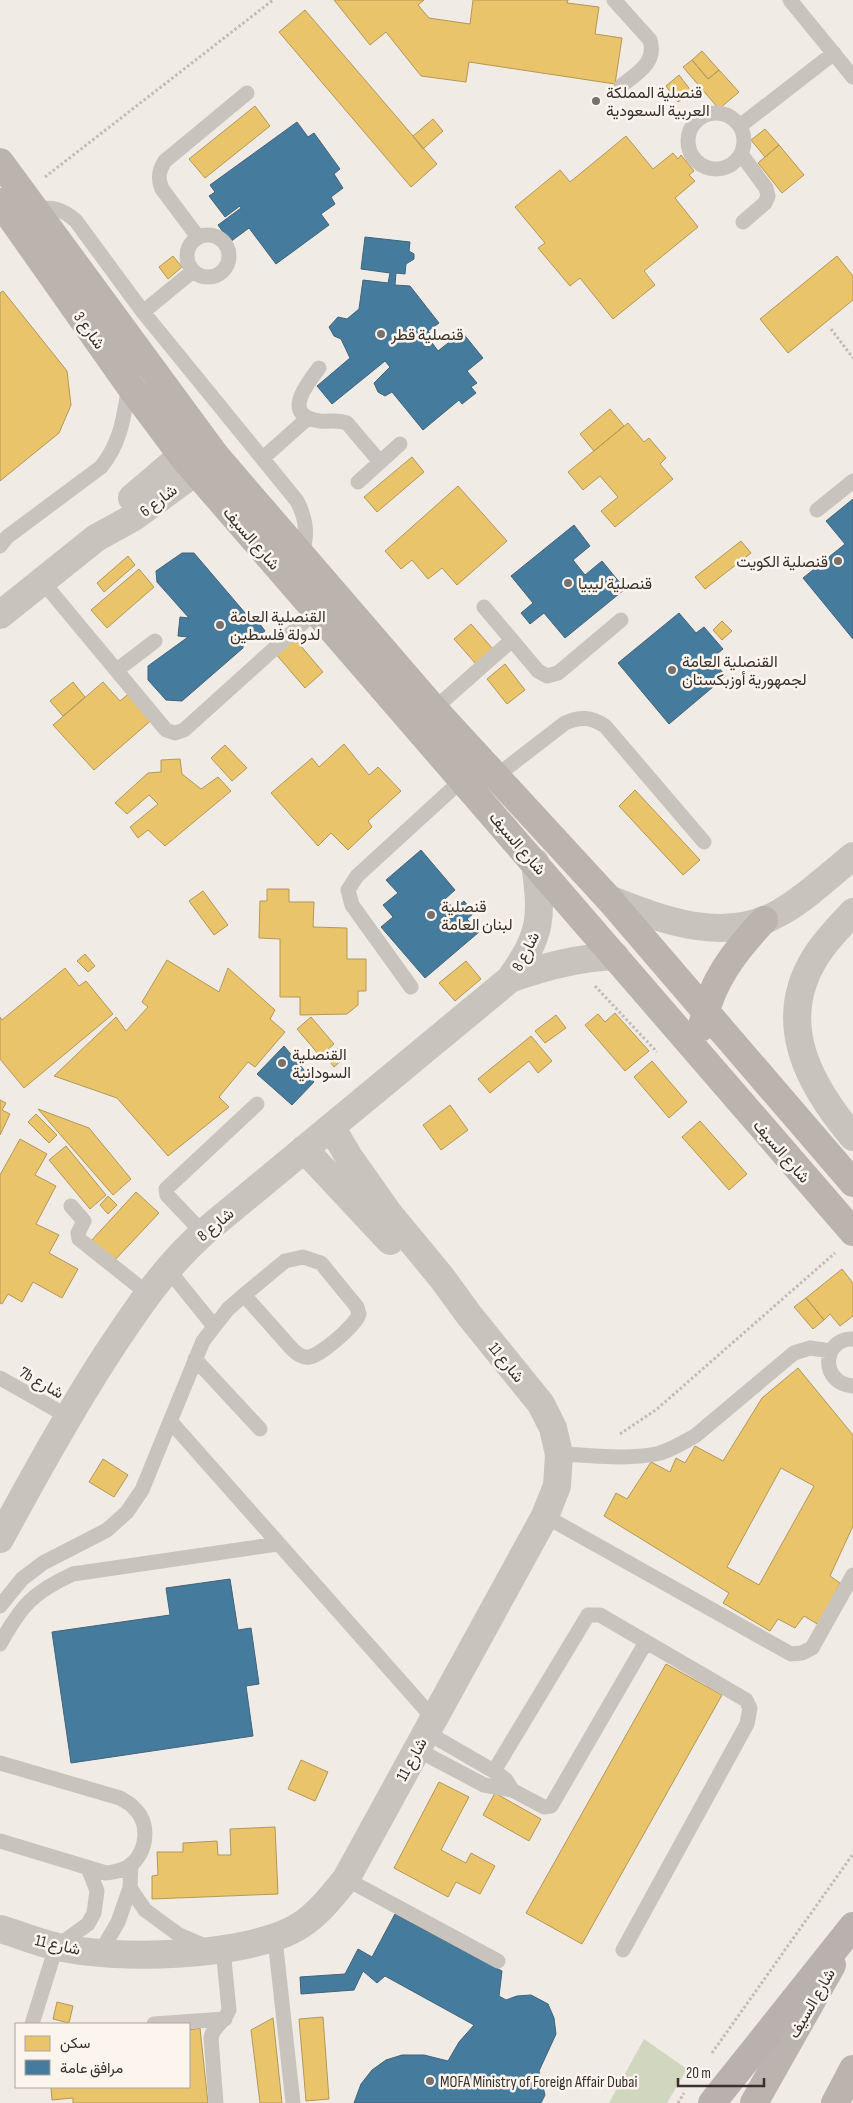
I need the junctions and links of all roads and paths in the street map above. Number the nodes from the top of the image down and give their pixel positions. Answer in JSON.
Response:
{"nodes":[{"id":1,"x":273,"y":0,"type":"edge"},
{"id":2,"x":614,"y":0,"type":"edge"},
{"id":3,"x":790,"y":0,"type":"edge"},
{"id":4,"x":834,"y":54,"type":"junction"},
{"id":5,"x":853,"y":77,"type":"edge"},
{"id":6,"x":621,"y":86,"type":"dead end"},
{"id":7,"x":247,"y":93,"type":"dead end"},
{"id":8,"x":740,"y":126,"type":"junction"},
{"id":9,"x":741,"y":154,"type":"junction"},
{"id":10,"x":0,"y":162,"type":"edge"},
{"id":11,"x":19,"y":202,"type":"edge"},
{"id":12,"x":743,"y":222,"type":"dead end"},
{"id":13,"x":198,"y":238,"type":"junction"},
{"id":14,"x":193,"y":271,"type":"junction"},
{"id":15,"x":143,"y":312,"type":"junction"},
{"id":16,"x":831,"y":329,"type":"dead end"},
{"id":17,"x":853,"y":358,"type":"edge"},
{"id":18,"x":319,"y":368,"type":"dead end"},
{"id":19,"x":129,"y":385,"type":"junction"},
{"id":20,"x":308,"y":418,"type":"junction"},
{"id":21,"x":400,"y":444,"type":"dead end"},
{"id":22,"x":199,"y":456,"type":"junction"},
{"id":23,"x":263,"y":458,"type":"junction"},
{"id":24,"x":380,"y":462,"type":"junction"},
{"id":25,"x":853,"y":481,"type":"edge"},
{"id":26,"x":358,"y":482,"type":"dead end"},
{"id":27,"x":817,"y":510,"type":"dead end"},
{"id":28,"x":0,"y":546,"type":"edge"},
{"id":29,"x":301,"y":556,"type":"junction"},
{"id":30,"x":42,"y":581,"type":"junction"},
{"id":31,"x":484,"y":607,"type":"dead end"},
{"id":32,"x":316,"y":611,"type":"junction"},
{"id":33,"x":0,"y":615,"type":"edge"},
{"id":34,"x":621,"y":620,"type":"dead end"},
{"id":35,"x":512,"y":640,"type":"junction"},
{"id":36,"x":155,"y":641,"type":"dead end"},
{"id":37,"x":117,"y":670,"type":"junction"},
{"id":38,"x":434,"y":709,"type":"junction"},
{"id":39,"x":495,"y":777,"type":"junction"},
{"id":40,"x":463,"y":780,"type":"junction"},
{"id":41,"x":704,"y":842,"type":"dead end"},
{"id":42,"x":853,"y":856,"type":"edge"},
{"id":43,"x":535,"y":862,"type":"junction"},
{"id":44,"x":609,"y":899,"type":"junction"},
{"id":45,"x":853,"y":912,"type":"edge"},
{"id":46,"x":764,"y":920,"type":"junction"},
{"id":47,"x":615,"y":956,"type":"junction"},
{"id":48,"x":510,"y":979,"type":"junction"},
{"id":49,"x":411,"y":987,"type":"dead end"},
{"id":50,"x":705,"y":1012,"type":"junction"},
{"id":51,"x":704,"y":1061,"type":"junction"},
{"id":52,"x":257,"y":1104,"type":"dead end"},
{"id":53,"x":331,"y":1127,"type":"junction"},
{"id":54,"x":853,"y":1137,"type":"edge"},
{"id":55,"x":304,"y":1149,"type":"junction"},
{"id":56,"x":853,"y":1183,"type":"edge"},
{"id":57,"x":71,"y":1206,"type":"dead end"},
{"id":58,"x":203,"y":1232,"type":"junction"},
{"id":59,"x":846,"y":1240,"type":"edge"},
{"id":60,"x":167,"y":1268,"type":"junction"},
{"id":61,"x":147,"y":1293,"type":"junction"},
{"id":62,"x":244,"y":1295,"type":"junction"},
{"id":63,"x":469,"y":1315,"type":"junction"},
{"id":64,"x":213,"y":1325,"type":"junction"},
{"id":65,"x":851,"y":1338,"type":"edge"},
{"id":66,"x":831,"y":1351,"type":"junction"},
{"id":67,"x":195,"y":1360,"type":"junction"},
{"id":68,"x":0,"y":1378,"type":"edge"},
{"id":69,"x":853,"y":1386,"type":"edge"},
{"id":70,"x":67,"y":1416,"type":"junction"},
{"id":71,"x":171,"y":1422,"type":"junction"},
{"id":72,"x":260,"y":1429,"type":"dead end"},
{"id":73,"x":618,"y":1436,"type":"dead end"},
{"id":74,"x":559,"y":1454,"type":"junction"},
{"id":75,"x":545,"y":1516,"type":"junction"},
{"id":76,"x":0,"y":1539,"type":"edge"},
{"id":77,"x":278,"y":1544,"type":"junction"},
{"id":78,"x":853,"y":1575,"type":"edge"},
{"id":79,"x":0,"y":1606,"type":"edge"},
{"id":80,"x":646,"y":1642,"type":"junction"},
{"id":81,"x":0,"y":1644,"type":"edge"},
{"id":82,"x":425,"y":1733,"type":"junction"},
{"id":83,"x":0,"y":1763,"type":"edge"},
{"id":84,"x":494,"y":1771,"type":"junction"},
{"id":85,"x":512,"y":1790,"type":"junction"},
{"id":86,"x":0,"y":1841,"type":"edge"},
{"id":87,"x":853,"y":1854,"type":"edge"},
{"id":88,"x":131,"y":1864,"type":"junction"},
{"id":89,"x":89,"y":1870,"type":"junction"},
{"id":90,"x":346,"y":1879,"type":"junction"},
{"id":91,"x":130,"y":1888,"type":"junction"},
{"id":92,"x":853,"y":1927,"type":"edge"},
{"id":93,"x":0,"y":1928,"type":"edge"},
{"id":94,"x":275,"y":1939,"type":"junction"},
{"id":95,"x":56,"y":1947,"type":"junction"},
{"id":96,"x":219,"y":1950,"type":"junction"},
{"id":97,"x":623,"y":1950,"type":"dead end"},
{"id":98,"x":100,"y":1953,"type":"junction"},
{"id":99,"x":498,"y":1961,"type":"dead end"},
{"id":100,"x":225,"y":2019,"type":"junction"},
{"id":101,"x":32,"y":2023,"type":"edge"},
{"id":102,"x":168,"y":2023,"type":"edge"},
{"id":103,"x":708,"y":2059,"type":"dead end"},
{"id":104,"x":853,"y":2069,"type":"edge"},
{"id":105,"x":686,"y":2091,"type":"dead end"},
{"id":106,"x":216,"y":2103,"type":"edge"},
{"id":107,"x":293,"y":2103,"type":"edge"},
{"id":108,"x":678,"y":2103,"type":"edge"},
{"id":109,"x":712,"y":2103,"type":"edge"},
{"id":110,"x":754,"y":2103,"type":"edge"},
{"id":111,"x":835,"y":2103,"type":"edge"}],
"edges":[{"from":1,"to":11,"type":"path"},
{"from":2,"to":6,"type":"lane"},
{"from":3,"to":4,"type":"lane"},
{"from":4,"to":5,"type":"lane"},
{"from":4,"to":8,"type":"lane"},
{"from":7,"to":13,"type":"lane"},
{"from":8,"to":9,"type":"lane"},
{"from":8,"to":9,"type":"lane"},
{"from":9,"to":12,"type":"lane"},
{"from":10,"to":11,"type":"main road","name":"شارع السيف"},
{"from":11,"to":15,"type":"lane"},
{"from":11,"to":19,"type":"main road","name":"شارع 3"},
{"from":11,"to":22,"type":"main road","name":"شارع السيف"},
{"from":13,"to":14,"type":"lane"},
{"from":13,"to":14,"type":"lane"},
{"from":14,"to":15,"type":"lane"},
{"from":15,"to":23,"type":"lane"},
{"from":16,"to":17,"type":"path"},
{"from":18,"to":20,"type":"lane"},
{"from":19,"to":22,"type":"main road","name":"شارع 3"},
{"from":19,"to":28,"type":"lane"},
{"from":20,"to":23,"type":"lane"},
{"from":20,"to":24,"type":"lane"},
{"from":21,"to":24,"type":"lane"},
{"from":22,"to":29,"type":"main road","name":"شارع السيف"},
{"from":22,"to":30,"type":"street","name":"شارع 6"},
{"from":22,"to":32,"type":"main road","name":"شارع السيف"},
{"from":23,"to":29,"type":"lane"},
{"from":24,"to":26,"type":"lane"},
{"from":25,"to":27,"type":"lane"},
{"from":29,"to":38,"type":"main road","name":"شارع السيف"},
{"from":30,"to":33,"type":"street","name":"شارع 6"},
{"from":30,"to":37,"type":"lane"},
{"from":31,"to":35,"type":"lane"},
{"from":32,"to":37,"type":"lane"},
{"from":32,"to":40,"type":"main road","name":"شارع السيف"},
{"from":34,"to":35,"type":"lane"},
{"from":35,"to":38,"type":"lane"},
{"from":36,"to":37,"type":"lane"},
{"from":38,"to":39,"type":"main road","name":"شارع السيف"},
{"from":39,"to":41,"type":"lane"},
{"from":39,"to":44,"type":"main road","name":"شارع السيف"},
{"from":40,"to":43,"type":"main road","name":"شارع السيف"},
{"from":40,"to":49,"type":"lane"},
{"from":42,"to":46,"type":"street","name":"شارع السيف"},
{"from":43,"to":47,"type":"main road","name":"شارع السيف"},
{"from":43,"to":48,"type":"street","name":"شارع 8"},
{"from":44,"to":46,"type":"street","name":"شارع السيف"},
{"from":44,"to":50,"type":"main road","name":"شارع السيف"},
{"from":45,"to":54,"type":"street"},
{"from":46,"to":50,"type":"main road"},
{"from":47,"to":48,"type":"street","name":"شارع 8"},
{"from":47,"to":51,"type":"main road","name":"شارع السيف"},
{"from":48,"to":53,"type":"street","name":"شارع 8"},
{"from":50,"to":51,"type":"main road"},
{"from":50,"to":56,"type":"main road","name":"شارع السيف"},
{"from":51,"to":59,"type":"main road","name":"شارع السيف"},
{"from":52,"to":58,"type":"lane"},
{"from":53,"to":55,"type":"street","name":"شارع 8"},
{"from":53,"to":63,"type":"street","name":"شارع 11"},
{"from":55,"to":58,"type":"street","name":"شارع 8"},
{"from":55,"to":63,"type":"street","name":"شارع 11"},
{"from":57,"to":61,"type":"lane"},
{"from":58,"to":60,"type":"street","name":"شارع 8"},
{"from":59,"to":73,"type":"path"},
{"from":60,"to":61,"type":"street","name":"شارع 8"},
{"from":60,"to":64,"type":"lane"},
{"from":61,"to":70,"type":"street","name":"شارع 8"},
{"from":62,"to":62,"type":"lane"},
{"from":62,"to":64,"type":"lane"},
{"from":63,"to":74,"type":"street","name":"شارع 11"},
{"from":64,"to":67,"type":"lane"},
{"from":65,"to":66,"type":"lane"},
{"from":66,"to":69,"type":"lane"},
{"from":66,"to":74,"type":"lane"},
{"from":67,"to":71,"type":"lane"},
{"from":67,"to":72,"type":"lane"},
{"from":68,"to":70,"type":"lane","name":"7b شارع"},
{"from":70,"to":76,"type":"street","name":"شارع 8"},
{"from":71,"to":77,"type":"lane"},
{"from":71,"to":79,"type":"lane"},
{"from":74,"to":75,"type":"street","name":"شارع 11"},
{"from":75,"to":78,"type":"lane"},
{"from":75,"to":82,"type":"street","name":"شارع 11"},
{"from":77,"to":81,"type":"lane"},
{"from":77,"to":82,"type":"lane"},
{"from":80,"to":84,"type":"lane"},
{"from":80,"to":85,"type":"lane"},
{"from":80,"to":97,"type":"lane"},
{"from":82,"to":84,"type":"lane"},
{"from":82,"to":85,"type":"lane"},
{"from":82,"to":90,"type":"street","name":"شارع 11"},
{"from":83,"to":88,"type":"lane"},
{"from":84,"to":85,"type":"lane"},
{"from":86,"to":89,"type":"lane"},
{"from":87,"to":103,"type":"path"},
{"from":88,"to":89,"type":"lane"},
{"from":88,"to":91,"type":"lane"},
{"from":89,"to":95,"type":"lane"},
{"from":90,"to":94,"type":"street","name":"شارع 11"},
{"from":90,"to":99,"type":"lane"},
{"from":91,"to":96,"type":"lane"},
{"from":91,"to":98,"type":"lane"},
{"from":92,"to":109,"type":"main road"},
{"from":92,"to":110,"type":"main road","name":"شارع السيف"},
{"from":93,"to":95,"type":"street","name":"شارع 11"},
{"from":94,"to":96,"type":"street","name":"شارع 11"},
{"from":94,"to":107,"type":"lane"},
{"from":95,"to":98,"type":"street","name":"شارع 11"},
{"from":95,"to":101,"type":"lane"},
{"from":96,"to":98,"type":"street","name":"شارع 11"},
{"from":96,"to":100,"type":"lane"},
{"from":100,"to":102,"type":"lane"},
{"from":100,"to":106,"type":"lane"},
{"from":104,"to":111,"type":"main road"},
{"from":105,"to":108,"type":"path"}]}
